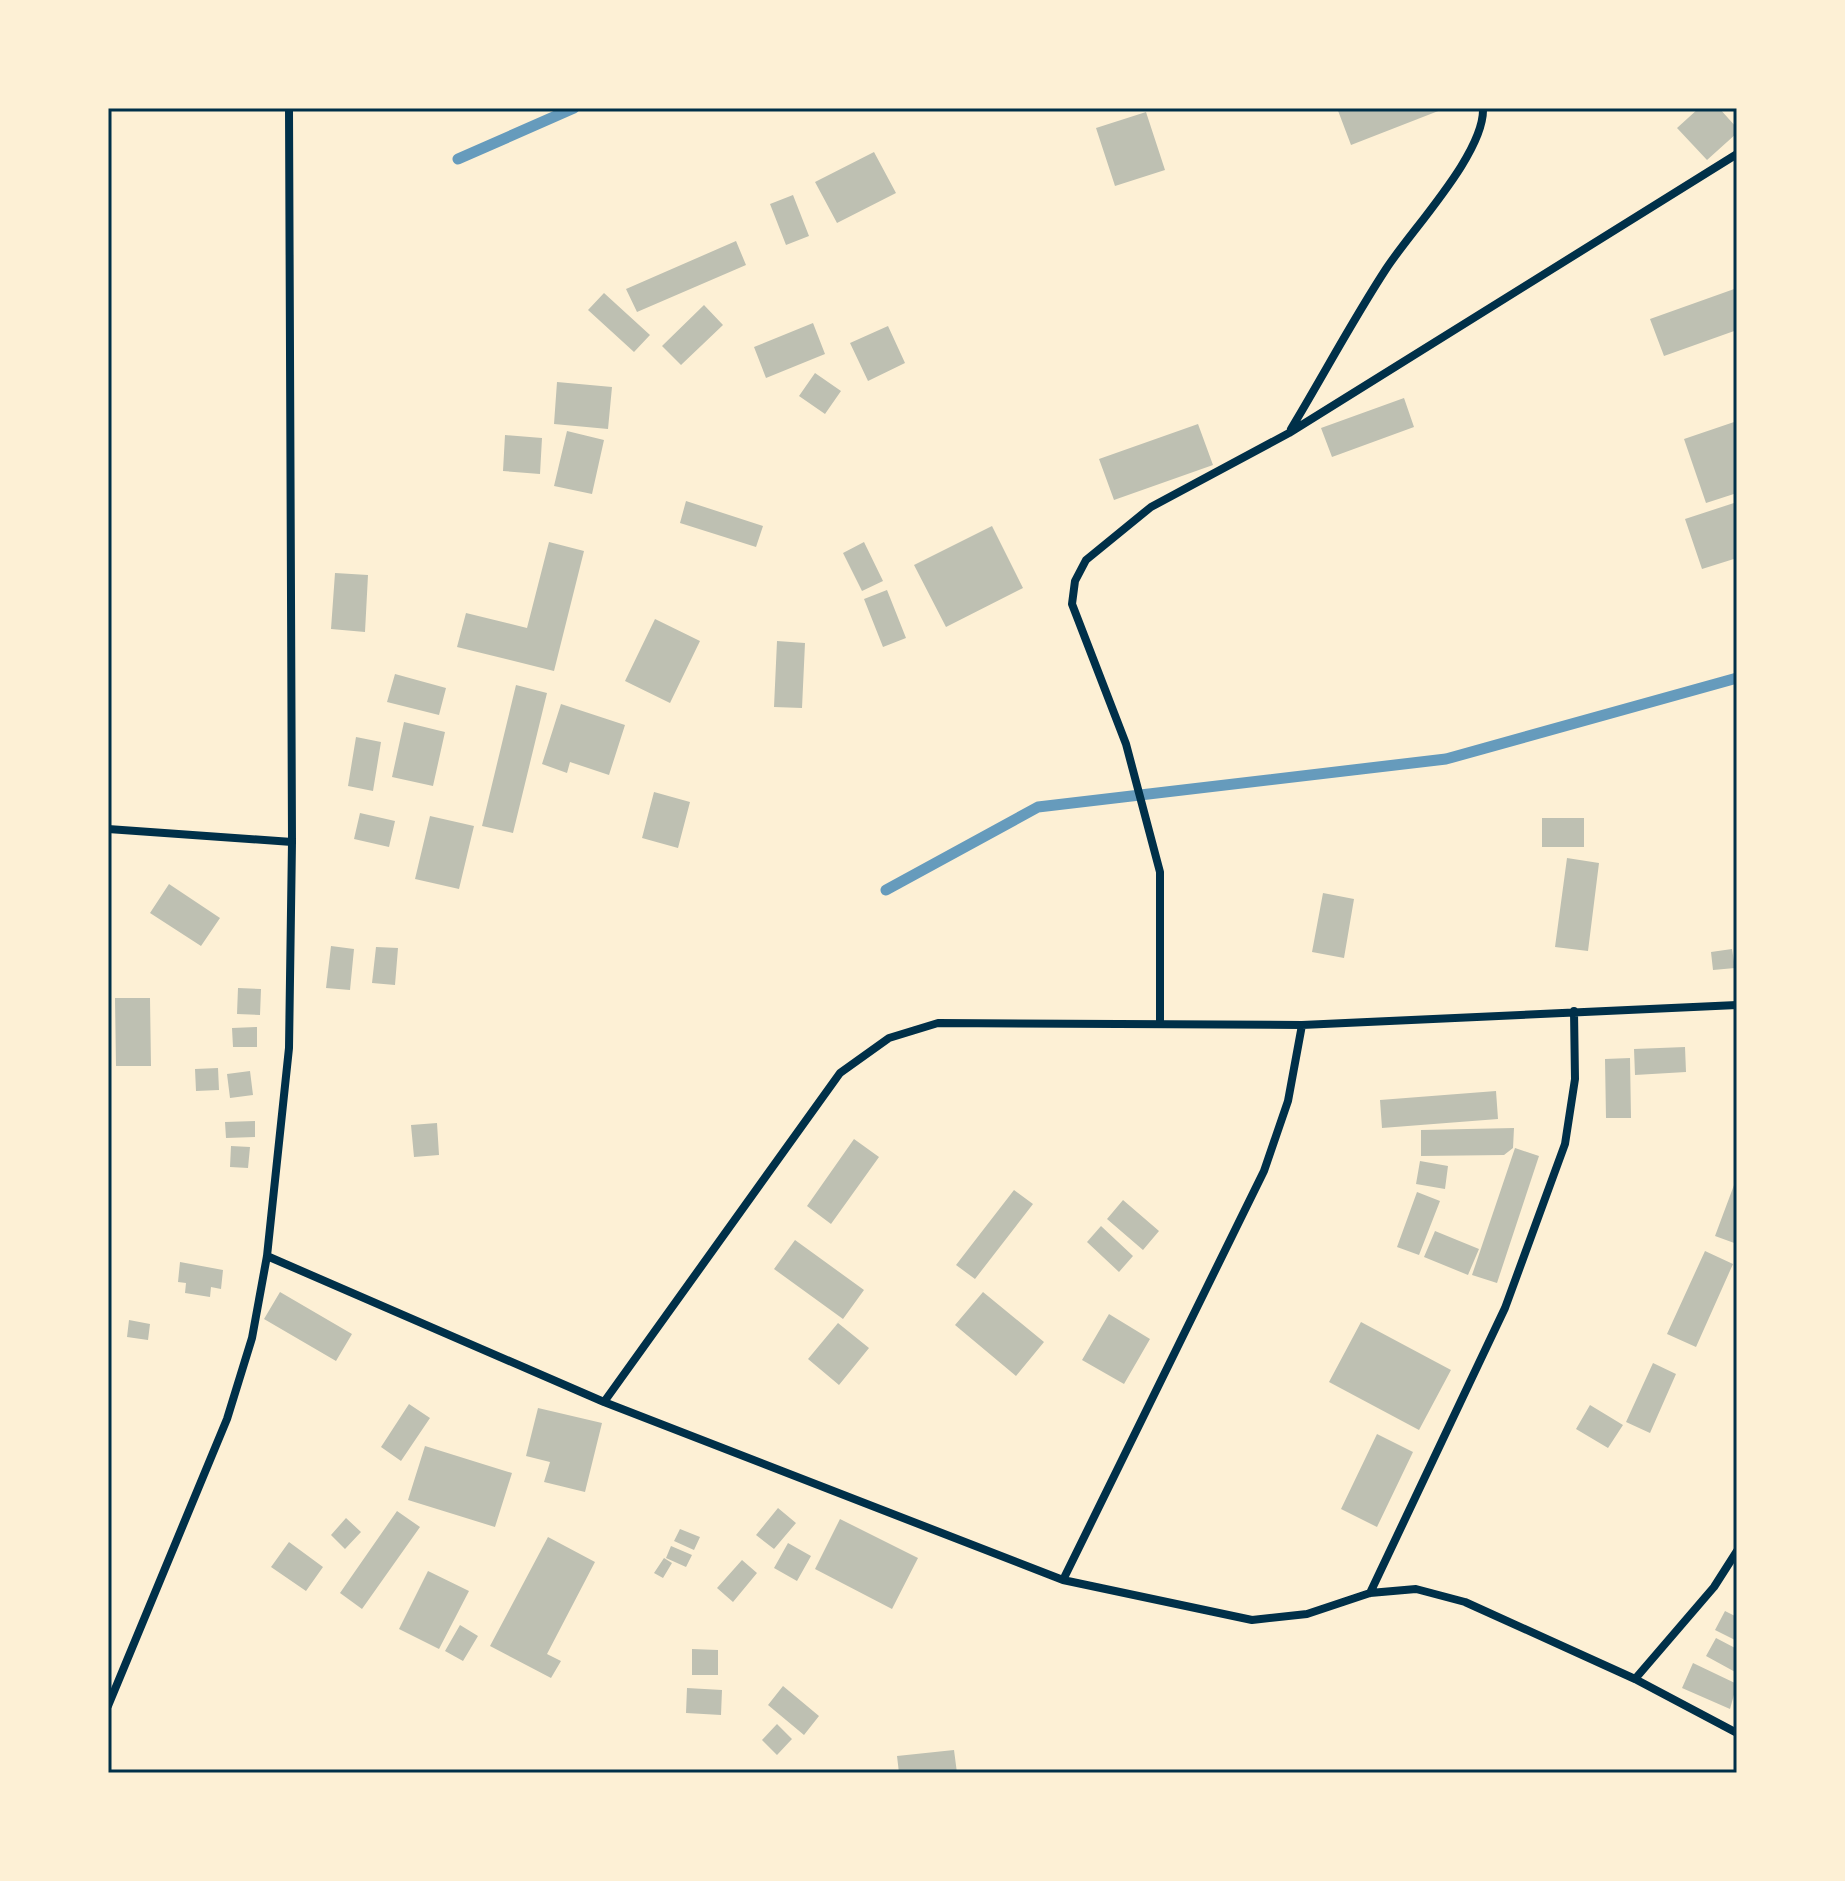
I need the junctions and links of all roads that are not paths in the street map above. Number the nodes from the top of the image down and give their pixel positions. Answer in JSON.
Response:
{"nodes":[{"id":1,"x":289,"y":108,"type":"edge"},
{"id":2,"x":1483,"y":108,"type":"edge"},
{"id":3,"x":1737,"y":154,"type":"edge"},
{"id":4,"x":1289,"y":433,"type":"junction"},
{"id":5,"x":108,"y":829,"type":"edge"},
{"id":6,"x":292,"y":842,"type":"junction"},
{"id":7,"x":1737,"y":1005,"type":"edge"},
{"id":8,"x":1574,"y":1011,"type":"junction"},
{"id":9,"x":1160,"y":1023,"type":"junction"},
{"id":10,"x":1302,"y":1025,"type":"junction"},
{"id":11,"x":267,"y":1256,"type":"junction"},
{"id":12,"x":604,"y":1402,"type":"junction"},
{"id":13,"x":1737,"y":1551,"type":"edge"},
{"id":14,"x":1063,"y":1580,"type":"junction"},
{"id":15,"x":1370,"y":1593,"type":"junction"},
{"id":16,"x":1635,"y":1679,"type":"junction"},
{"id":17,"x":108,"y":1706,"type":"edge"},
{"id":18,"x":1737,"y":1733,"type":"edge"}],
"edges":[{"from":1,"to":6,"type":"street"},
{"from":2,"to":4,"type":"street"},
{"from":3,"to":4,"type":"street"},
{"from":4,"to":9,"type":"street"},
{"from":5,"to":6,"type":"street"},
{"from":6,"to":11,"type":"street"},
{"from":7,"to":8,"type":"street"},
{"from":8,"to":10,"type":"street"},
{"from":8,"to":15,"type":"street"},
{"from":9,"to":10,"type":"street"},
{"from":9,"to":12,"type":"street"},
{"from":10,"to":14,"type":"street"},
{"from":11,"to":12,"type":"street"},
{"from":11,"to":17,"type":"street"},
{"from":12,"to":14,"type":"street"},
{"from":13,"to":16,"type":"street"},
{"from":14,"to":15,"type":"street"},
{"from":15,"to":16,"type":"street"},
{"from":16,"to":18,"type":"street"}]}
